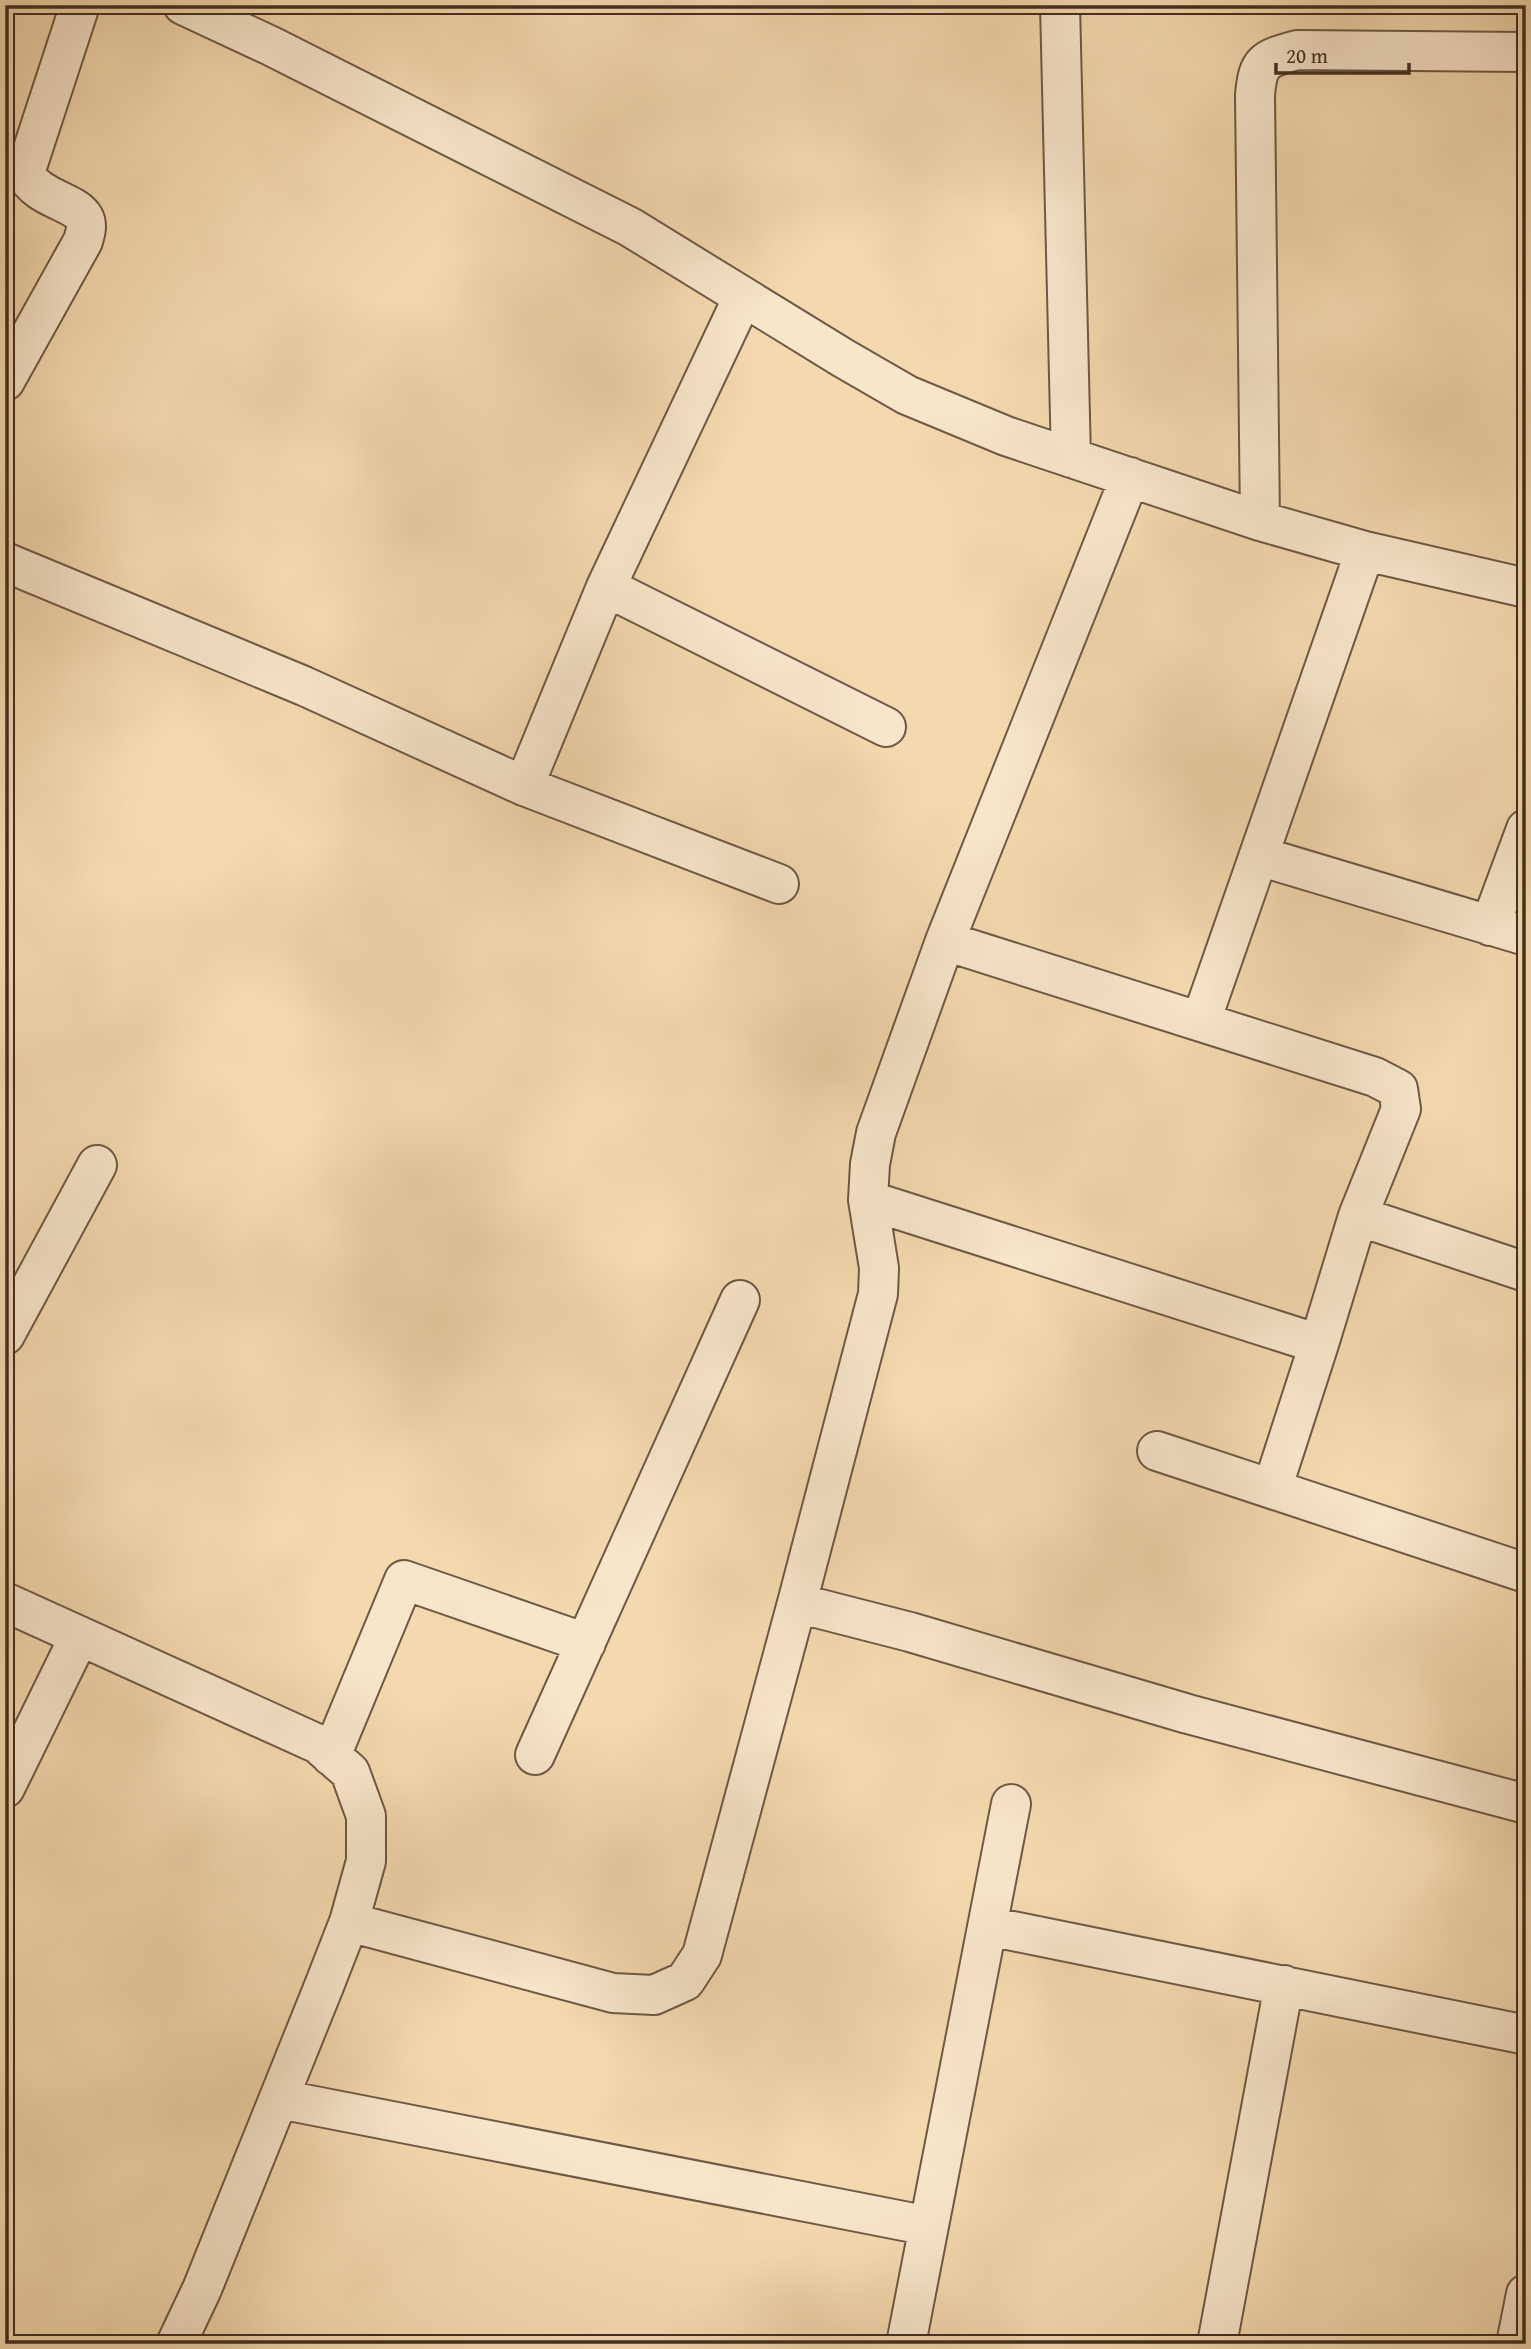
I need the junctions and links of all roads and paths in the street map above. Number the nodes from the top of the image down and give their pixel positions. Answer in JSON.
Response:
{"nodes":[{"id":1,"x":80,"y":5,"type":"edge"},
{"id":2,"x":183,"y":5,"type":"edge"},
{"id":3,"x":1060,"y":5,"type":"edge"},
{"id":4,"x":1526,"y":52,"type":"edge"},
{"id":5,"x":743,"y":297,"type":"junction"},
{"id":6,"x":5,"y":381,"type":"edge"},
{"id":7,"x":1071,"y":457,"type":"junction"},
{"id":8,"x":1129,"y":477,"type":"junction"},
{"id":9,"x":1260,"y":521,"type":"junction"},
{"id":10,"x":1365,"y":551,"type":"junction"},
{"id":11,"x":5,"y":562,"type":"edge"},
{"id":12,"x":606,"y":587,"type":"junction"},
{"id":13,"x":1526,"y":588,"type":"edge"},
{"id":14,"x":886,"y":727,"type":"dead end"},
{"id":15,"x":524,"y":786,"type":"junction"},
{"id":16,"x":1526,"y":828,"type":"edge"},
{"id":17,"x":1259,"y":856,"type":"junction"},
{"id":18,"x":779,"y":884,"type":"dead end"},
{"id":19,"x":1508,"y":931,"type":"edge"},
{"id":20,"x":945,"y":941,"type":"junction"},
{"id":21,"x":1201,"y":1021,"type":"junction"},
{"id":22,"x":97,"y":1165,"type":"dead end"},
{"id":23,"x":869,"y":1199,"type":"junction"},
{"id":24,"x":1357,"y":1216,"type":"junction"},
{"id":25,"x":1526,"y":1272,"type":"edge"},
{"id":26,"x":740,"y":1300,"type":"dead end"},
{"id":27,"x":5,"y":1335,"type":"edge"},
{"id":28,"x":1320,"y":1344,"type":"junction"},
{"id":29,"x":1157,"y":1451,"type":"dead end"},
{"id":30,"x":1272,"y":1489,"type":"junction"},
{"id":31,"x":1526,"y":1573,"type":"edge"},
{"id":32,"x":5,"y":1602,"type":"edge"},
{"id":33,"x":797,"y":1603,"type":"junction"},
{"id":34,"x":79,"y":1637,"type":"junction"},
{"id":35,"x":586,"y":1643,"type":"junction"},
{"id":36,"x":535,"y":1755,"type":"dead end"},
{"id":37,"x":331,"y":1756,"type":"junction"},
{"id":38,"x":5,"y":1788,"type":"edge"},
{"id":39,"x":1011,"y":1804,"type":"dead end"},
{"id":40,"x":1526,"y":1804,"type":"edge"},
{"id":41,"x":349,"y":1922,"type":"junction"},
{"id":42,"x":988,"y":1926,"type":"junction"},
{"id":43,"x":1284,"y":1985,"type":"junction"},
{"id":44,"x":1526,"y":2035,"type":"edge"},
{"id":45,"x":279,"y":2099,"type":"junction"},
{"id":46,"x":929,"y":2226,"type":"junction"},
{"id":47,"x":1526,"y":2294,"type":"edge"},
{"id":48,"x":176,"y":2344,"type":"edge"},
{"id":49,"x":906,"y":2344,"type":"edge"},
{"id":50,"x":1217,"y":2344,"type":"edge"},
{"id":51,"x":1516,"y":2344,"type":"edge"}],
"edges":[{"from":1,"to":6,"type":"street"},
{"from":2,"to":5,"type":"street"},
{"from":3,"to":7,"type":"street"},
{"from":4,"to":9,"type":"street"},
{"from":5,"to":7,"type":"street"},
{"from":5,"to":12,"type":"street"},
{"from":7,"to":8,"type":"street"},
{"from":8,"to":9,"type":"street"},
{"from":8,"to":20,"type":"street"},
{"from":9,"to":10,"type":"street"},
{"from":10,"to":13,"type":"street"},
{"from":10,"to":17,"type":"street"},
{"from":11,"to":15,"type":"street"},
{"from":12,"to":14,"type":"street"},
{"from":12,"to":15,"type":"street"},
{"from":15,"to":18,"type":"street"},
{"from":16,"to":19,"type":"street"},
{"from":17,"to":19,"type":"street"},
{"from":17,"to":21,"type":"street"},
{"from":20,"to":21,"type":"street"},
{"from":20,"to":23,"type":"street"},
{"from":21,"to":24,"type":"street"},
{"from":22,"to":27,"type":"street"},
{"from":23,"to":28,"type":"street"},
{"from":23,"to":33,"type":"street"},
{"from":24,"to":25,"type":"street"},
{"from":24,"to":28,"type":"street"},
{"from":26,"to":35,"type":"street"},
{"from":28,"to":30,"type":"street"},
{"from":29,"to":30,"type":"street"},
{"from":30,"to":31,"type":"street"},
{"from":32,"to":34,"type":"street"},
{"from":33,"to":40,"type":"street"},
{"from":33,"to":41,"type":"street"},
{"from":34,"to":37,"type":"street"},
{"from":34,"to":38,"type":"street"},
{"from":35,"to":36,"type":"street"},
{"from":35,"to":37,"type":"street"},
{"from":37,"to":41,"type":"street"},
{"from":39,"to":42,"type":"street"},
{"from":41,"to":45,"type":"street"},
{"from":42,"to":43,"type":"street"},
{"from":42,"to":46,"type":"street"},
{"from":43,"to":44,"type":"street"},
{"from":43,"to":50,"type":"street"},
{"from":45,"to":46,"type":"street"},
{"from":45,"to":48,"type":"street"},
{"from":46,"to":49,"type":"street"},
{"from":47,"to":51,"type":"street"}]}
